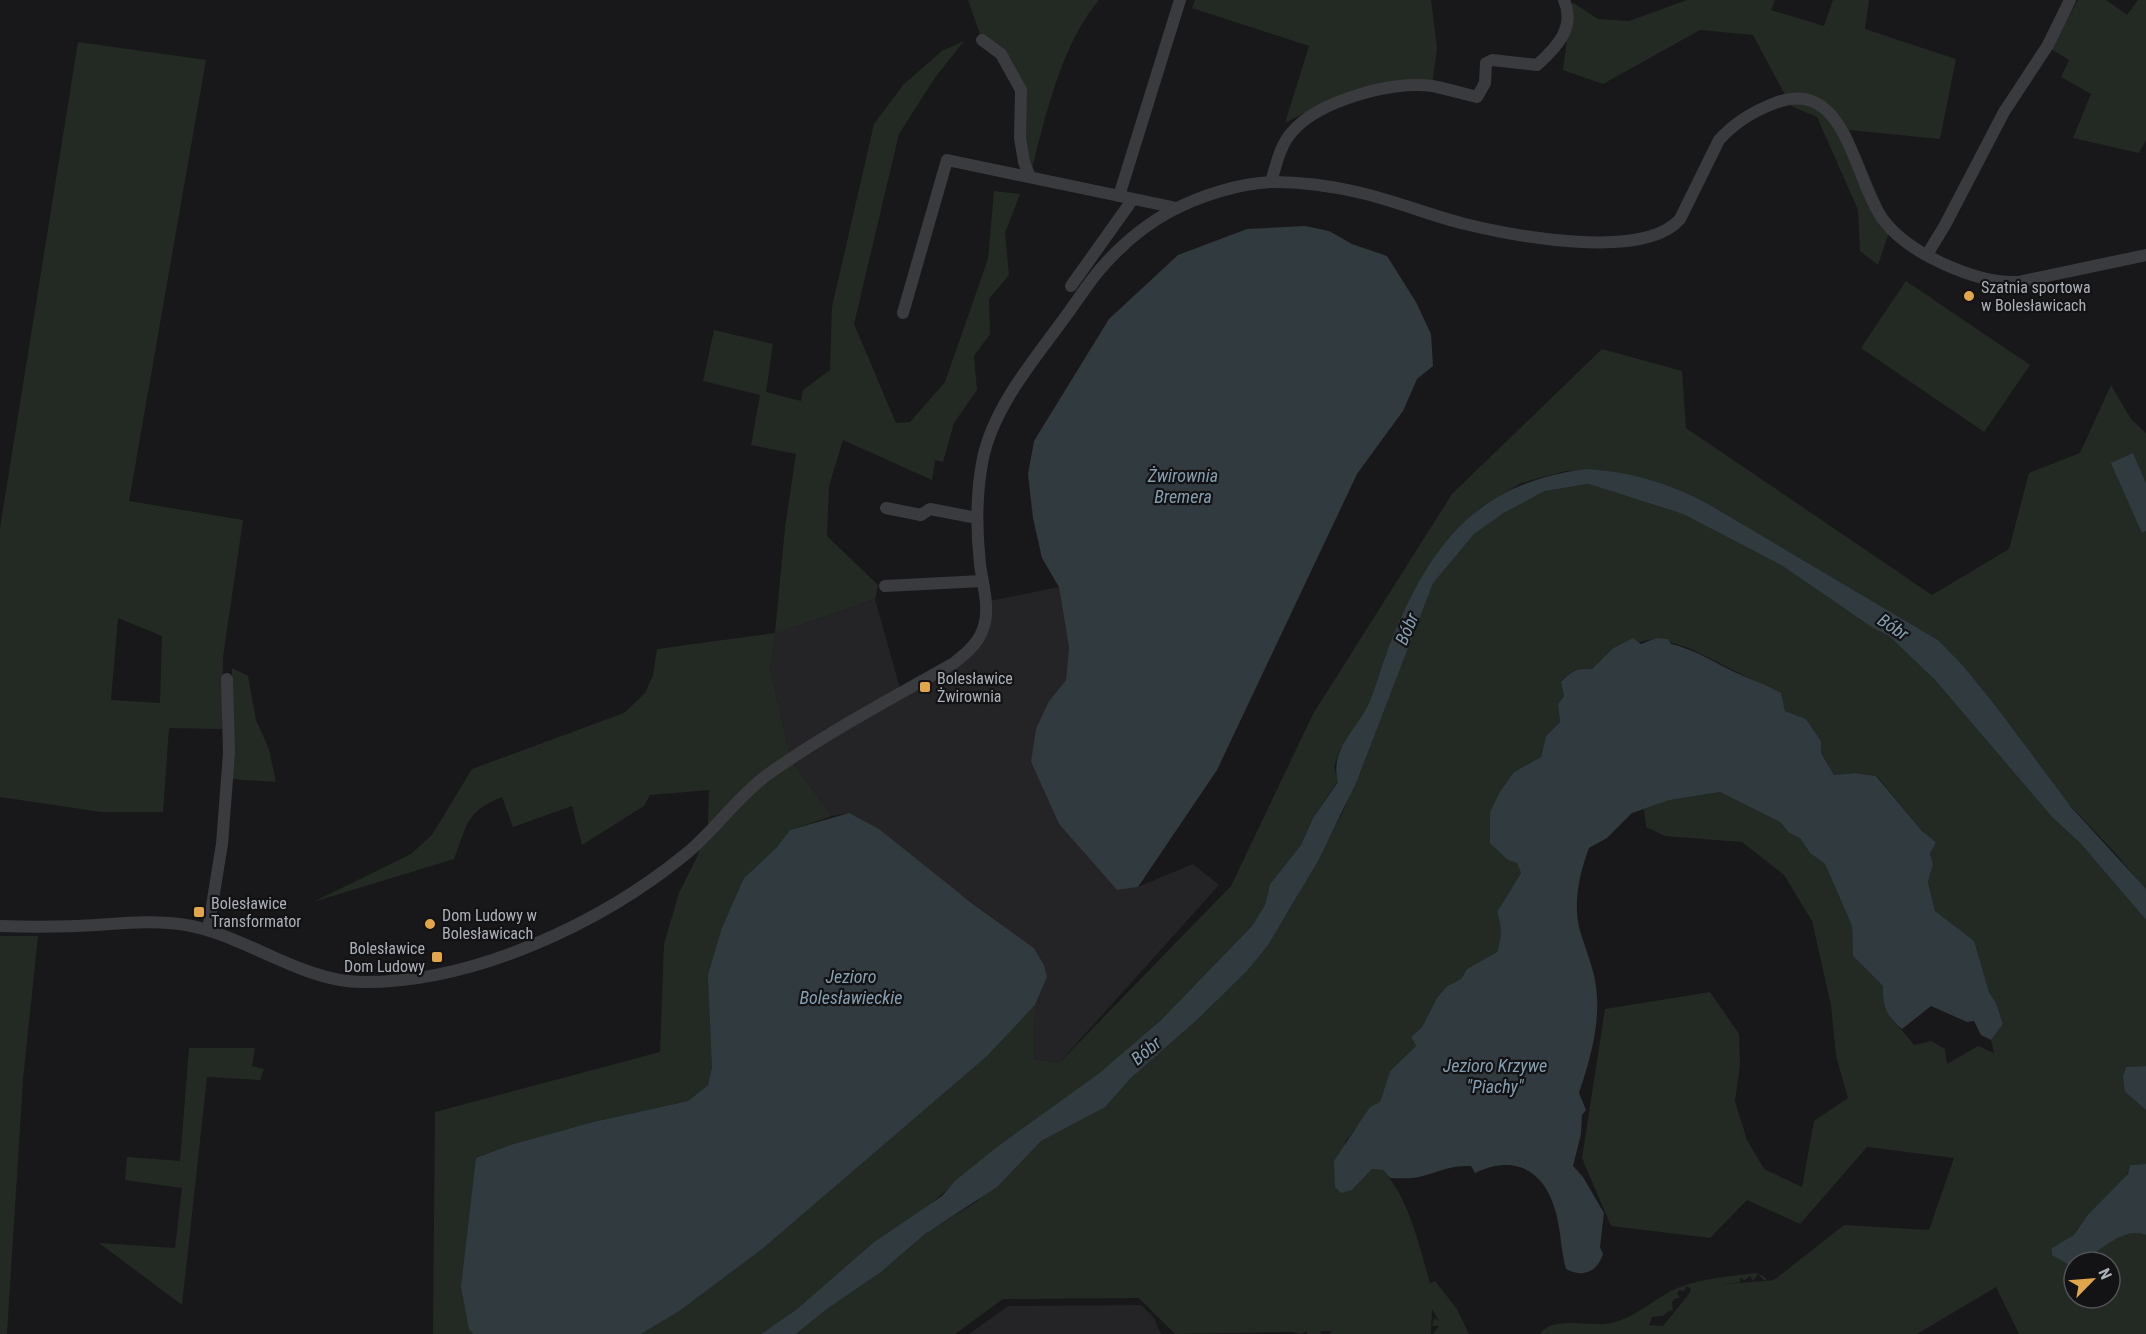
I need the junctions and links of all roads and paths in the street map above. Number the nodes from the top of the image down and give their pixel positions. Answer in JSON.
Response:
{"nodes":[{"id":1,"x":1180,"y":0,"type":"edge"},
{"id":2,"x":1564,"y":0,"type":"edge"},
{"id":3,"x":2070,"y":0,"type":"edge"},
{"id":4,"x":982,"y":40,"type":"dead end"},
{"id":5,"x":1030,"y":177,"type":"junction"},
{"id":6,"x":1271,"y":182,"type":"junction"},
{"id":7,"x":1119,"y":196,"type":"junction"},
{"id":8,"x":1133,"y":199,"type":"junction"},
{"id":9,"x":1178,"y":208,"type":"junction"},
{"id":10,"x":1928,"y":254,"type":"junction"},
{"id":11,"x":2146,"y":255,"type":"edge"},
{"id":12,"x":1071,"y":286,"type":"dead end"},
{"id":13,"x":903,"y":314,"type":"dead end"},
{"id":14,"x":886,"y":508,"type":"dead end"},
{"id":15,"x":977,"y":518,"type":"junction"},
{"id":16,"x":982,"y":581,"type":"junction"},
{"id":17,"x":885,"y":585,"type":"dead end"},
{"id":18,"x":227,"y":679,"type":"dead end"},
{"id":19,"x":0,"y":926,"type":"edge"},
{"id":20,"x":208,"y":930,"type":"junction"}],
"edges":[{"from":1,"to":7,"type":"street"},
{"from":2,"to":6,"type":"street"},
{"from":3,"to":10,"type":"street"},
{"from":4,"to":5,"type":"street"},
{"from":5,"to":7,"type":"street"},
{"from":5,"to":13,"type":"street"},
{"from":6,"to":9,"type":"street"},
{"from":6,"to":10,"type":"street"},
{"from":7,"to":8,"type":"street"},
{"from":8,"to":9,"type":"street"},
{"from":8,"to":12,"type":"street"},
{"from":9,"to":15,"type":"street"},
{"from":10,"to":11,"type":"street"},
{"from":14,"to":15,"type":"street"},
{"from":15,"to":16,"type":"street"},
{"from":16,"to":17,"type":"street"},
{"from":16,"to":20,"type":"street"},
{"from":18,"to":20,"type":"street"},
{"from":19,"to":20,"type":"street"}]}
